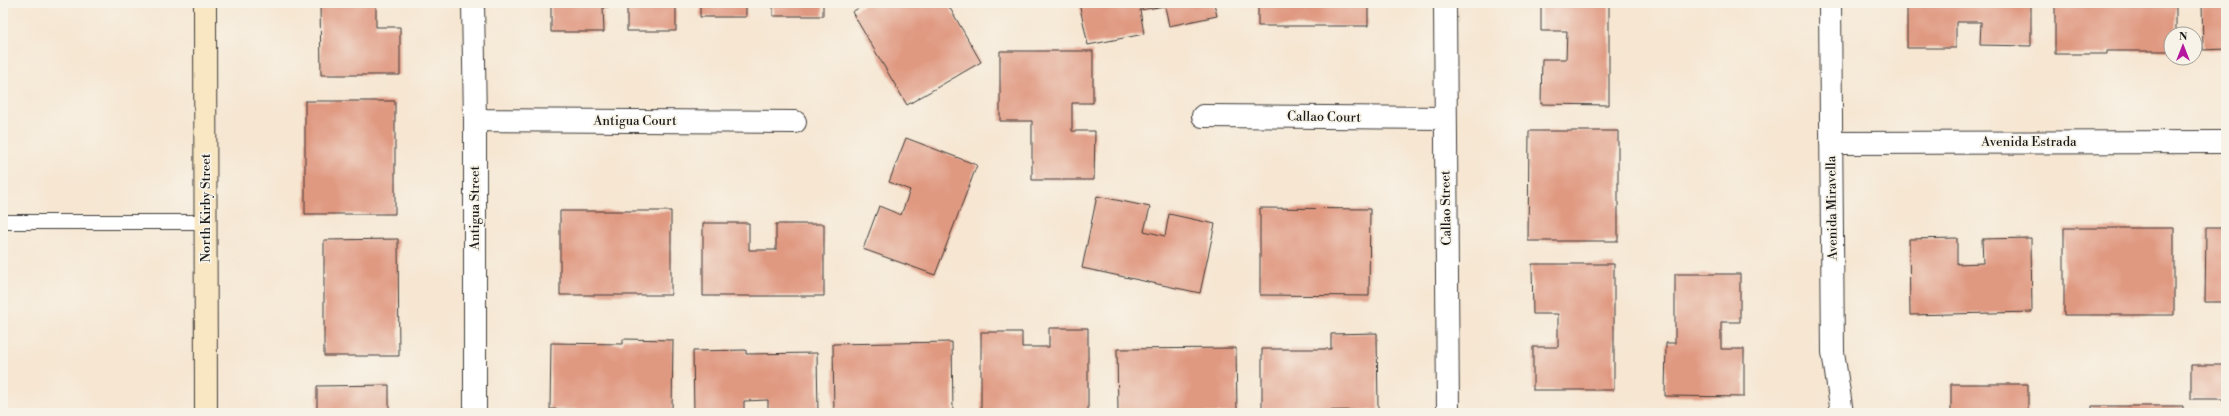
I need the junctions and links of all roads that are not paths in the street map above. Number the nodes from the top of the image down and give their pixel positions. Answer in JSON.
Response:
{"nodes":[{"id":1,"x":205,"y":3,"type":"edge"},
{"id":2,"x":472,"y":3,"type":"edge"},
{"id":3,"x":1445,"y":3,"type":"edge"},
{"id":4,"x":1830,"y":3,"type":"edge"},
{"id":5,"x":1203,"y":116,"type":"dead end"},
{"id":6,"x":1445,"y":118,"type":"junction"},
{"id":7,"x":475,"y":120,"type":"junction"},
{"id":8,"x":795,"y":122,"type":"dead end"},
{"id":9,"x":2226,"y":142,"type":"edge"},
{"id":10,"x":1831,"y":143,"type":"junction"},
{"id":11,"x":3,"y":222,"type":"edge"},
{"id":12,"x":206,"y":222,"type":"junction"},
{"id":13,"x":206,"y":413,"type":"edge"},
{"id":14,"x":475,"y":413,"type":"edge"},
{"id":15,"x":1448,"y":413,"type":"edge"},
{"id":16,"x":1842,"y":413,"type":"edge"}],
"edges":[{"from":1,"to":12,"type":"street","name":"North Kirby Street"},
{"from":2,"to":7,"type":"street","name":"Antigua Street"},
{"from":3,"to":6,"type":"street","name":"Callao Street"},
{"from":4,"to":10,"type":"street","name":"Avenida Miravella"},
{"from":5,"to":6,"type":"street","name":"Callao Court"},
{"from":6,"to":15,"type":"street","name":"Callao Street"},
{"from":7,"to":8,"type":"street","name":"Antigua Court"},
{"from":7,"to":14,"type":"street","name":"Antigua Street"},
{"from":9,"to":10,"type":"street","name":"Avenida Estrada"},
{"from":10,"to":16,"type":"street","name":"Avenida Miravella"},
{"from":11,"to":12,"type":"lane"},
{"from":12,"to":13,"type":"street","name":"North Kirby Street"}]}
